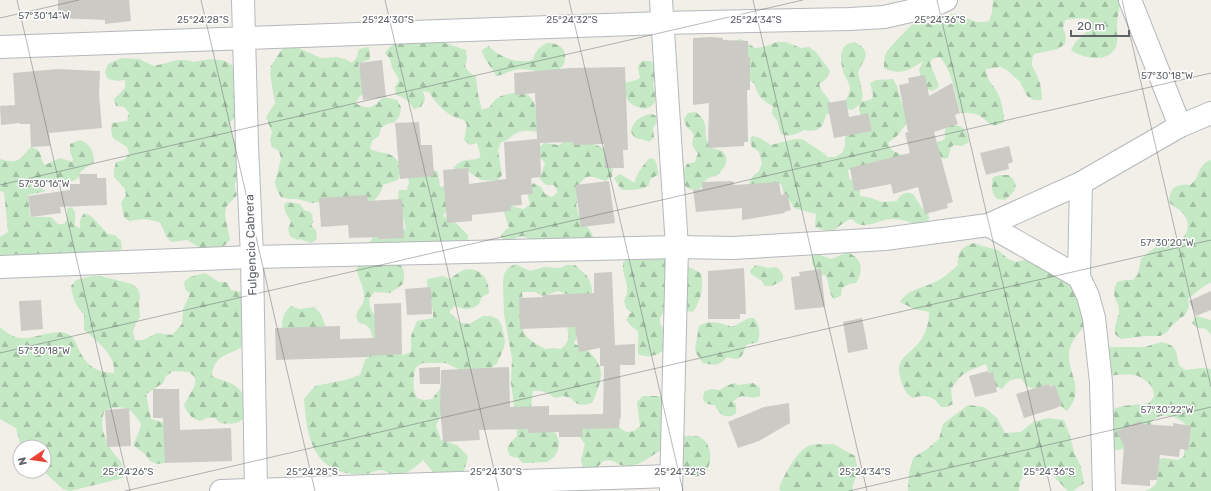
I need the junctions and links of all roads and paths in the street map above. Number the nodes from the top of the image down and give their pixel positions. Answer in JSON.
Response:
{"nodes":[{"id":1,"x":243,"y":0,"type":"edge"},
{"id":2,"x":661,"y":0,"type":"edge"},
{"id":3,"x":946,"y":0,"type":"edge"},
{"id":4,"x":1130,"y":0,"type":"edge"},
{"id":5,"x":662,"y":23,"type":"junction"},
{"id":6,"x":244,"y":38,"type":"junction"},
{"id":7,"x":0,"y":47,"type":"edge"},
{"id":8,"x":1211,"y":113,"type":"edge"},
{"id":9,"x":1180,"y":126,"type":"junction"},
{"id":10,"x":1081,"y":183,"type":"junction"},
{"id":11,"x":988,"y":225,"type":"junction"},
{"id":12,"x":677,"y":247,"type":"junction"},
{"id":13,"x":252,"y":257,"type":"junction"},
{"id":14,"x":0,"y":267,"type":"edge"},
{"id":15,"x":1079,"y":277,"type":"junction"},
{"id":16,"x":671,"y":484,"type":"edge"},
{"id":17,"x":221,"y":491,"type":"edge"},
{"id":18,"x":256,"y":491,"type":"edge"},
{"id":19,"x":1104,"y":491,"type":"edge"}],
"edges":[{"from":1,"to":6,"type":"street","name":"Fulgencio Cabrera"},
{"from":2,"to":5,"type":"street"},
{"from":3,"to":5,"type":"street"},
{"from":4,"to":9,"type":"street"},
{"from":5,"to":6,"type":"street"},
{"from":5,"to":12,"type":"street"},
{"from":6,"to":7,"type":"street"},
{"from":6,"to":13,"type":"street","name":"Fulgencio Cabrera"},
{"from":8,"to":9,"type":"street"},
{"from":9,"to":10,"type":"street"},
{"from":10,"to":11,"type":"street"},
{"from":10,"to":15,"type":"street"},
{"from":11,"to":12,"type":"street"},
{"from":11,"to":15,"type":"street"},
{"from":12,"to":13,"type":"street"},
{"from":12,"to":16,"type":"street"},
{"from":13,"to":14,"type":"street"},
{"from":13,"to":18,"type":"street","name":"Fulgencio Cabrera"},
{"from":15,"to":19,"type":"street"},
{"from":16,"to":18,"type":"street"},
{"from":17,"to":18,"type":"street"}]}
